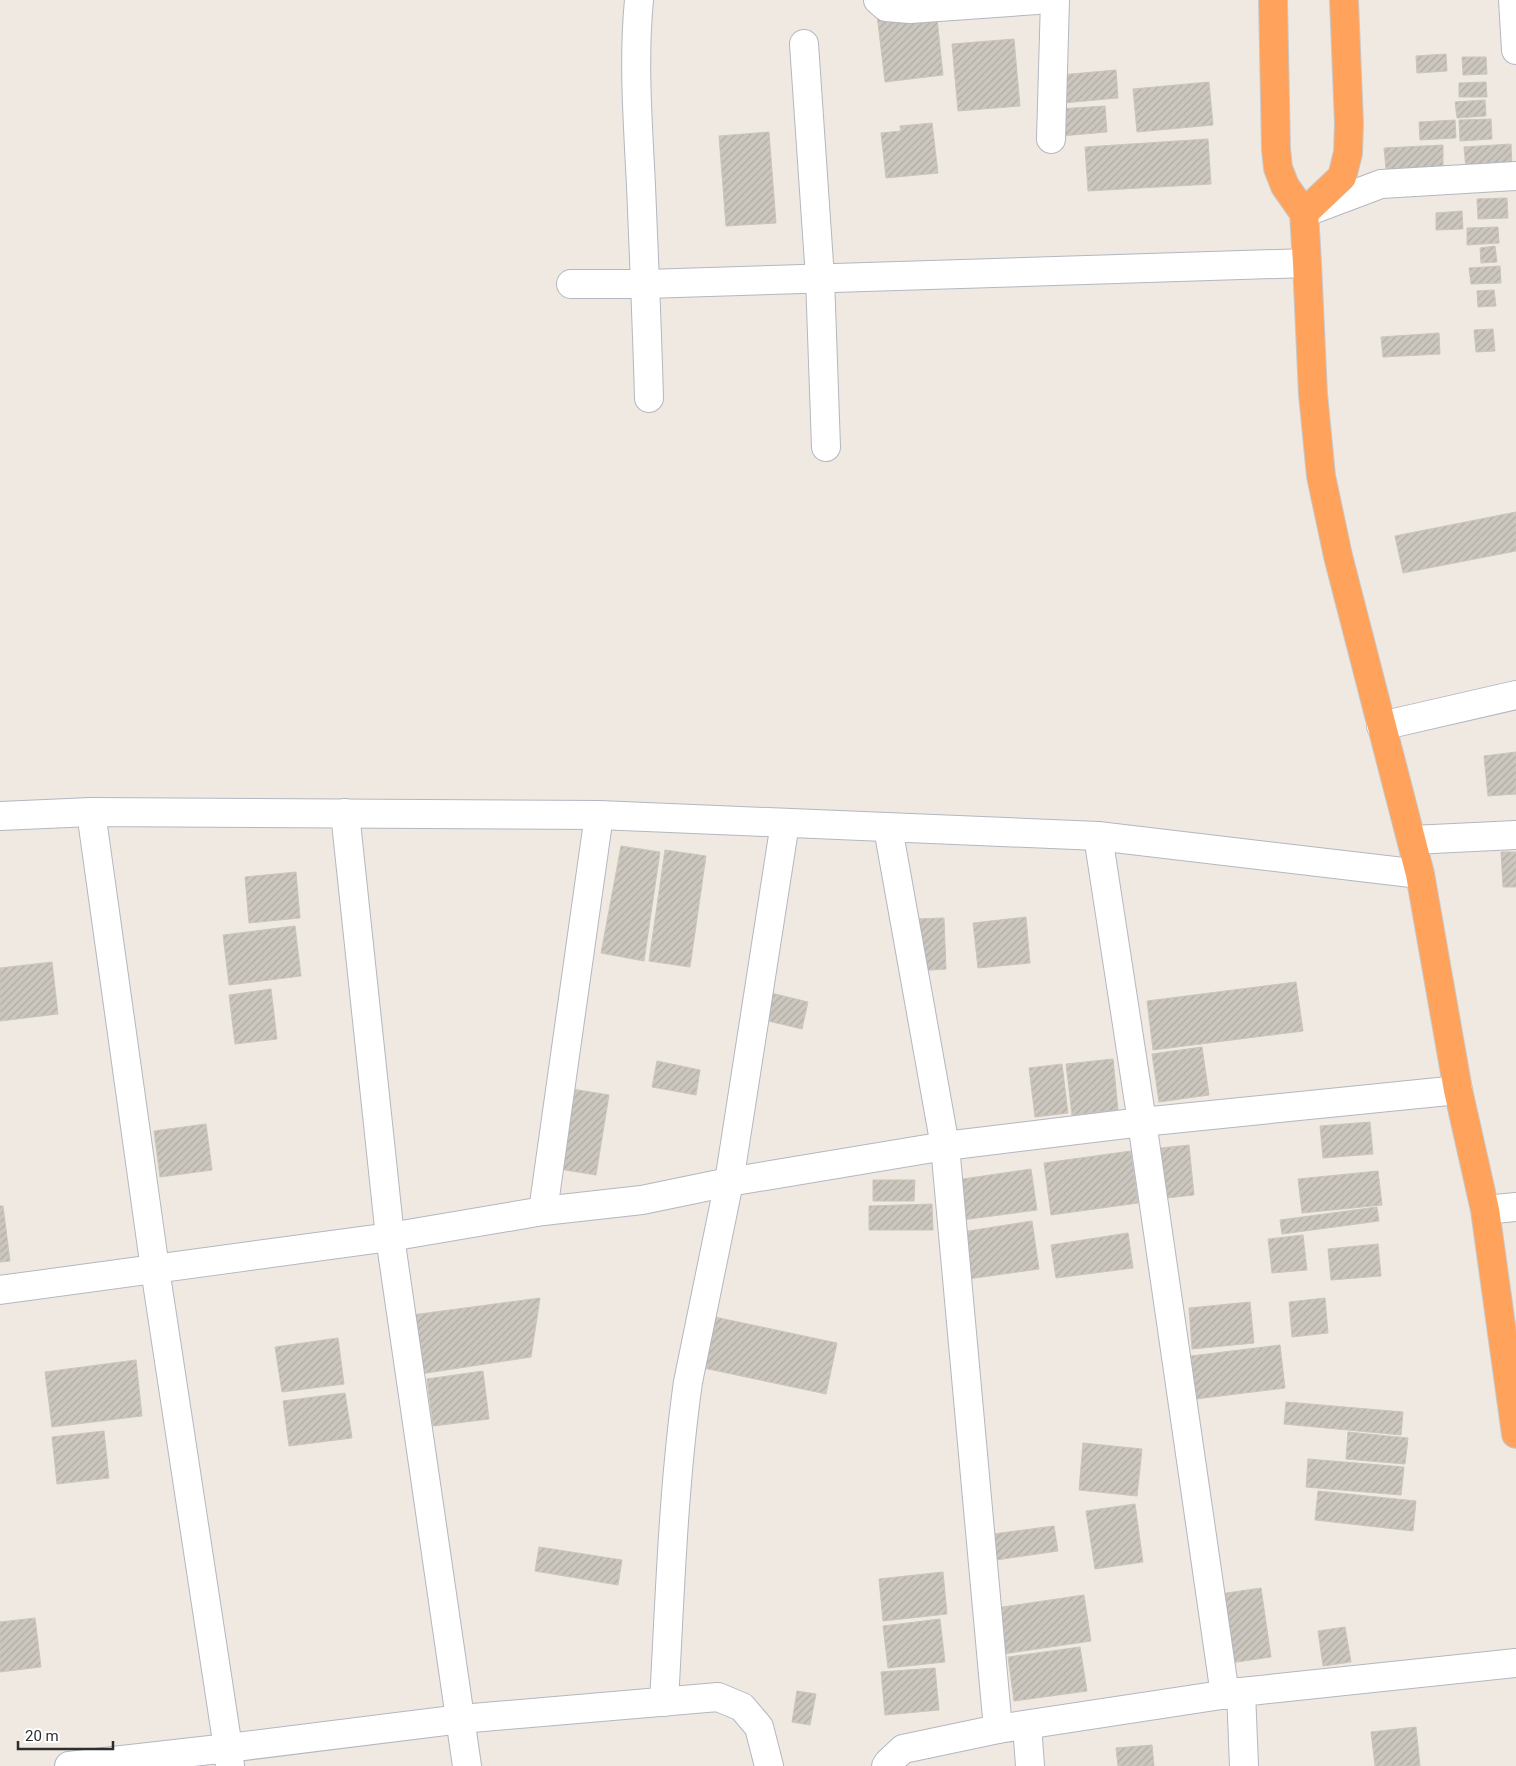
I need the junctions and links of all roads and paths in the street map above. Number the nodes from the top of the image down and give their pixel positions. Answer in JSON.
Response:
{"nodes":[{"id":1,"x":639,"y":0,"type":"edge"},
{"id":2,"x":878,"y":0,"type":"edge"},
{"id":3,"x":1037,"y":0,"type":"edge"},
{"id":4,"x":1055,"y":0,"type":"edge"},
{"id":5,"x":1273,"y":0,"type":"edge"},
{"id":6,"x":1344,"y":0,"type":"edge"},
{"id":7,"x":1513,"y":0,"type":"edge"},
{"id":8,"x":804,"y":44,"type":"dead end"},
{"id":9,"x":1516,"y":50,"type":"edge"},
{"id":10,"x":1052,"y":139,"type":"dead end"},
{"id":11,"x":1516,"y":176,"type":"edge"},
{"id":12,"x":1304,"y":213,"type":"junction"},
{"id":13,"x":1307,"y":263,"type":"junction"},
{"id":14,"x":820,"y":278,"type":"junction"},
{"id":15,"x":571,"y":284,"type":"dead end"},
{"id":16,"x":646,"y":284,"type":"junction"},
{"id":17,"x":649,"y":398,"type":"dead end"},
{"id":18,"x":826,"y":447,"type":"dead end"},
{"id":19,"x":1516,"y":695,"type":"edge"},
{"id":20,"x":1381,"y":726,"type":"junction"},
{"id":21,"x":90,"y":812,"type":"junction"},
{"id":22,"x":345,"y":813,"type":"junction"},
{"id":23,"x":599,"y":815,"type":"junction"},
{"id":24,"x":0,"y":816,"type":"edge"},
{"id":25,"x":785,"y":823,"type":"junction"},
{"id":26,"x":888,"y":828,"type":"junction"},
{"id":27,"x":1516,"y":835,"type":"edge"},
{"id":28,"x":1098,"y":836,"type":"junction"},
{"id":29,"x":1412,"y":840,"type":"junction"},
{"id":30,"x":1420,"y":874,"type":"junction"},
{"id":31,"x":1458,"y":1090,"type":"junction"},
{"id":32,"x":1142,"y":1122,"type":"junction"},
{"id":33,"x":945,"y":1146,"type":"junction"},
{"id":34,"x":728,"y":1182,"type":"junction"},
{"id":35,"x":1516,"y":1207,"type":"edge"},
{"id":36,"x":1485,"y":1210,"type":"junction"},
{"id":37,"x":543,"y":1211,"type":"junction"},
{"id":38,"x":390,"y":1237,"type":"junction"},
{"id":39,"x":155,"y":1269,"type":"junction"},
{"id":40,"x":0,"y":1290,"type":"edge"},
{"id":41,"x":1516,"y":1434,"type":"edge"},
{"id":42,"x":1516,"y":1663,"type":"edge"},
{"id":43,"x":1233,"y":1693,"type":"junction"},
{"id":44,"x":664,"y":1702,"type":"junction"},
{"id":45,"x":461,"y":1719,"type":"junction"},
{"id":46,"x":1027,"y":1724,"type":"junction"},
{"id":47,"x":998,"y":1729,"type":"junction"},
{"id":48,"x":229,"y":1757,"type":"edge"},
{"id":49,"x":69,"y":1766,"type":"edge"},
{"id":50,"x":467,"y":1766,"type":"edge"},
{"id":51,"x":769,"y":1766,"type":"edge"},
{"id":52,"x":886,"y":1766,"type":"edge"},
{"id":53,"x":1030,"y":1766,"type":"edge"},
{"id":54,"x":1244,"y":1766,"type":"edge"}],
"edges":[{"from":1,"to":16,"type":"street"},
{"from":2,"to":3,"type":"street"},
{"from":4,"to":10,"type":"street"},
{"from":5,"to":12,"type":"highway"},
{"from":6,"to":12,"type":"highway"},
{"from":7,"to":9,"type":"street"},
{"from":8,"to":14,"type":"street"},
{"from":11,"to":12,"type":"street"},
{"from":12,"to":13,"type":"highway"},
{"from":13,"to":14,"type":"street"},
{"from":13,"to":20,"type":"highway"},
{"from":14,"to":16,"type":"street"},
{"from":14,"to":18,"type":"street"},
{"from":15,"to":16,"type":"street"},
{"from":16,"to":17,"type":"street"},
{"from":19,"to":20,"type":"street"},
{"from":20,"to":29,"type":"highway"},
{"from":21,"to":22,"type":"street"},
{"from":21,"to":24,"type":"street"},
{"from":21,"to":39,"type":"street"},
{"from":22,"to":23,"type":"street"},
{"from":22,"to":38,"type":"street"},
{"from":23,"to":25,"type":"street"},
{"from":23,"to":37,"type":"street"},
{"from":25,"to":26,"type":"street"},
{"from":25,"to":34,"type":"street"},
{"from":26,"to":28,"type":"street"},
{"from":26,"to":33,"type":"street"},
{"from":27,"to":29,"type":"street"},
{"from":28,"to":30,"type":"street"},
{"from":28,"to":32,"type":"street"},
{"from":29,"to":30,"type":"highway"},
{"from":30,"to":31,"type":"highway"},
{"from":31,"to":32,"type":"street"},
{"from":31,"to":36,"type":"highway"},
{"from":32,"to":33,"type":"street"},
{"from":32,"to":43,"type":"street"},
{"from":33,"to":34,"type":"street"},
{"from":33,"to":47,"type":"street"},
{"from":34,"to":37,"type":"street"},
{"from":34,"to":44,"type":"street"},
{"from":35,"to":36,"type":"street"},
{"from":36,"to":41,"type":"highway"},
{"from":37,"to":38,"type":"street"},
{"from":38,"to":39,"type":"street"},
{"from":38,"to":45,"type":"street"},
{"from":39,"to":40,"type":"street"},
{"from":39,"to":48,"type":"street"},
{"from":42,"to":43,"type":"street"},
{"from":43,"to":46,"type":"street"},
{"from":43,"to":54,"type":"street"},
{"from":44,"to":45,"type":"street"},
{"from":44,"to":51,"type":"street"},
{"from":45,"to":48,"type":"street"},
{"from":45,"to":50,"type":"street"},
{"from":46,"to":47,"type":"street"},
{"from":46,"to":53,"type":"street"},
{"from":47,"to":52,"type":"street"},
{"from":48,"to":49,"type":"street"}]}
